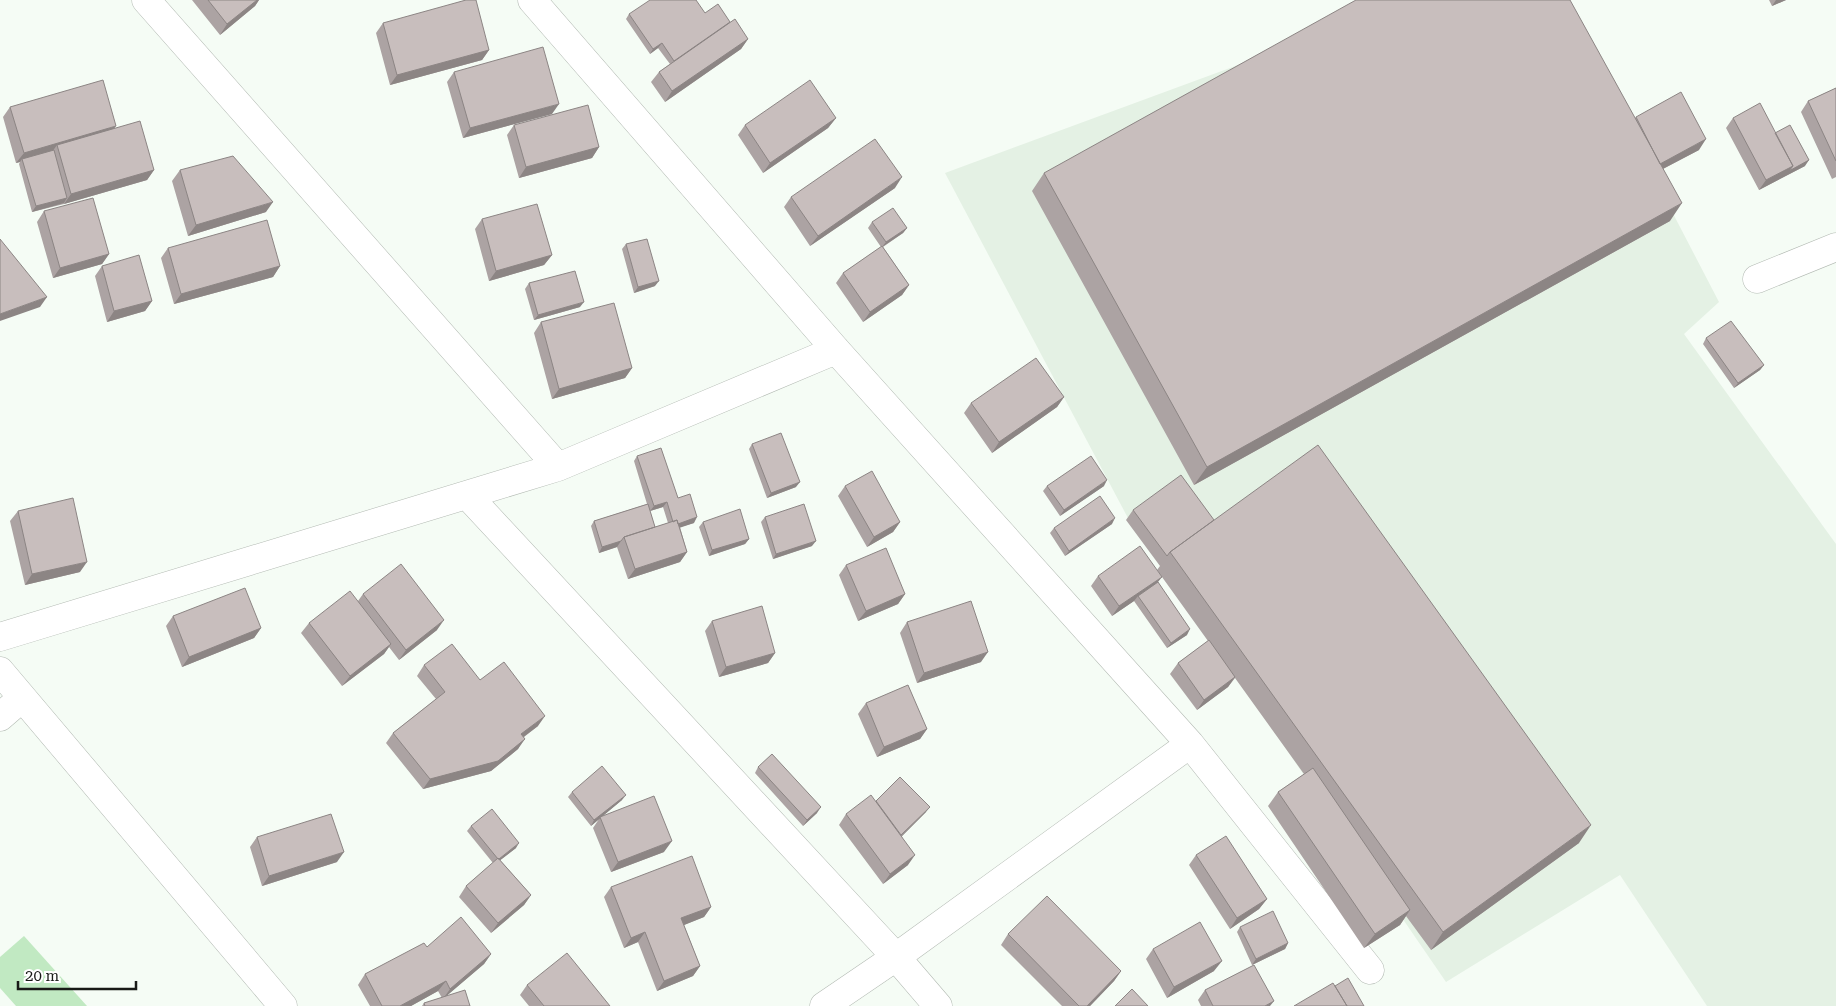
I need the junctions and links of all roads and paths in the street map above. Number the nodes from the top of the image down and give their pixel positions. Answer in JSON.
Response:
{"nodes":[{"id":1,"x":146,"y":0,"type":"edge"},
{"id":2,"x":532,"y":0,"type":"edge"},
{"id":3,"x":1836,"y":247,"type":"edge"},
{"id":4,"x":1757,"y":279,"type":"dead end"},
{"id":5,"x":836,"y":350,"type":"junction"},
{"id":6,"x":558,"y":467,"type":"junction"},
{"id":7,"x":468,"y":496,"type":"junction"},
{"id":8,"x":0,"y":637,"type":"edge"},
{"id":9,"x":0,"y":671,"type":"edge"},
{"id":10,"x":22,"y":698,"type":"junction"},
{"id":11,"x":0,"y":717,"type":"edge"},
{"id":12,"x":1190,"y":744,"type":"junction"},
{"id":13,"x":896,"y":957,"type":"junction"},
{"id":14,"x":1370,"y":970,"type":"dead end"},
{"id":15,"x":283,"y":1006,"type":"edge"},
{"id":16,"x":824,"y":1006,"type":"edge"},
{"id":17,"x":938,"y":1006,"type":"edge"}],
"edges":[{"from":1,"to":6,"type":"street"},
{"from":2,"to":5,"type":"street"},
{"from":3,"to":4,"type":"street"},
{"from":5,"to":6,"type":"street"},
{"from":5,"to":12,"type":"street"},
{"from":6,"to":7,"type":"street"},
{"from":7,"to":8,"type":"street"},
{"from":7,"to":13,"type":"street"},
{"from":9,"to":10,"type":"street"},
{"from":10,"to":11,"type":"street"},
{"from":10,"to":15,"type":"street"},
{"from":12,"to":13,"type":"street"},
{"from":12,"to":14,"type":"street"},
{"from":13,"to":16,"type":"street"},
{"from":13,"to":17,"type":"street"}]}
